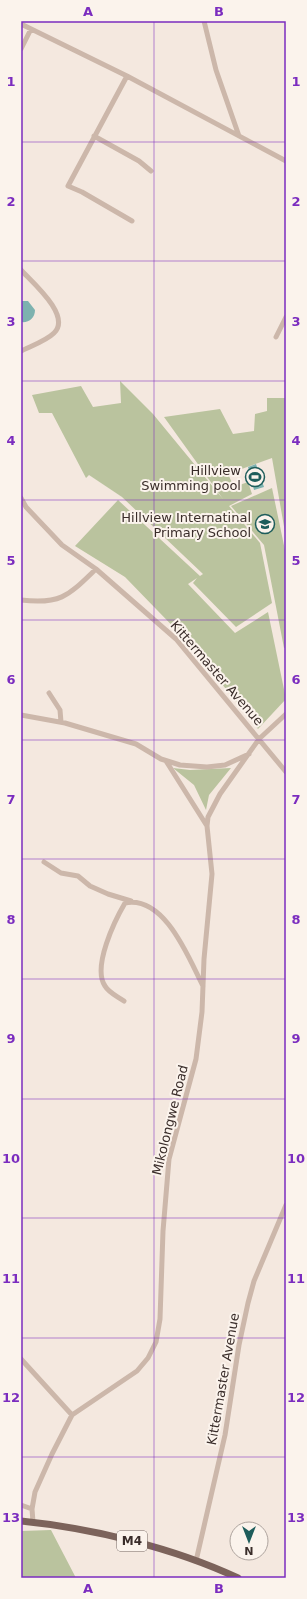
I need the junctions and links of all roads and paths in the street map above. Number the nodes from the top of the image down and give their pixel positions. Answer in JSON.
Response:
{"nodes":[{"id":1,"x":204,"y":21,"type":"edge"},
{"id":2,"x":21,"y":24,"type":"edge"},
{"id":3,"x":31,"y":29,"type":"junction"},
{"id":4,"x":21,"y":49,"type":"edge"},
{"id":5,"x":127,"y":76,"type":"junction"},
{"id":6,"x":94,"y":136,"type":"junction"},
{"id":7,"x":239,"y":136,"type":"junction"},
{"id":8,"x":286,"y":160,"type":"edge"},
{"id":9,"x":151,"y":171,"type":"dead end"},
{"id":10,"x":132,"y":221,"type":"dead end"},
{"id":11,"x":21,"y":270,"type":"edge"},
{"id":12,"x":286,"y":317,"type":"edge"},
{"id":13,"x":276,"y":336,"type":"dead end"},
{"id":14,"x":21,"y":351,"type":"edge"},
{"id":15,"x":21,"y":498,"type":"edge"},
{"id":16,"x":96,"y":569,"type":"junction"},
{"id":17,"x":21,"y":600,"type":"edge"},
{"id":18,"x":48,"y":693,"type":"dead end"},
{"id":19,"x":286,"y":714,"type":"edge"},
{"id":20,"x":21,"y":715,"type":"edge"},
{"id":21,"x":61,"y":722,"type":"junction"},
{"id":22,"x":259,"y":739,"type":"junction"},
{"id":23,"x":250,"y":754,"type":"junction"},
{"id":24,"x":166,"y":761,"type":"junction"},
{"id":25,"x":286,"y":772,"type":"edge"},
{"id":26,"x":207,"y":826,"type":"junction"},
{"id":27,"x":44,"y":862,"type":"dead end"},
{"id":28,"x":134,"y":902,"type":"junction"},
{"id":29,"x":203,"y":987,"type":"junction"},
{"id":30,"x":124,"y":1000,"type":"dead end"},
{"id":31,"x":286,"y":1205,"type":"edge"},
{"id":32,"x":21,"y":1359,"type":"edge"},
{"id":33,"x":72,"y":1415,"type":"junction"},
{"id":34,"x":21,"y":1505,"type":"edge"},
{"id":35,"x":32,"y":1509,"type":"junction"},
{"id":36,"x":21,"y":1521,"type":"edge"},
{"id":37,"x":33,"y":1522,"type":"junction"},
{"id":38,"x":196,"y":1561,"type":"junction"},
{"id":39,"x":238,"y":1578,"type":"edge"}],
"edges":[{"from":1,"to":7,"type":"street"},
{"from":2,"to":3,"type":"street"},
{"from":3,"to":4,"type":"street"},
{"from":3,"to":5,"type":"street"},
{"from":5,"to":6,"type":"street"},
{"from":5,"to":7,"type":"street"},
{"from":6,"to":9,"type":"street"},
{"from":6,"to":10,"type":"street"},
{"from":7,"to":8,"type":"street"},
{"from":11,"to":14,"type":"street"},
{"from":12,"to":13,"type":"street"},
{"from":15,"to":16,"type":"street","name":"Kittermaster Avenue"},
{"from":16,"to":17,"type":"street"},
{"from":16,"to":22,"type":"street","name":"Kittermaster Avenue"},
{"from":18,"to":21,"type":"street"},
{"from":19,"to":22,"type":"street","name":"Mikolongwe Road"},
{"from":20,"to":21,"type":"street"},
{"from":21,"to":24,"type":"street"},
{"from":22,"to":23,"type":"street","name":"Mikolongwe Road"},
{"from":22,"to":25,"type":"street","name":"Kittermaster Avenue"},
{"from":23,"to":24,"type":"street"},
{"from":23,"to":26,"type":"street","name":"Mikolongwe Road"},
{"from":24,"to":26,"type":"street"},
{"from":26,"to":29,"type":"street","name":"Mikolongwe Road"},
{"from":27,"to":28,"type":"street"},
{"from":28,"to":29,"type":"street"},
{"from":28,"to":30,"type":"street"},
{"from":29,"to":33,"type":"street","name":"Mikolongwe Road"},
{"from":31,"to":38,"type":"street","name":"Kittermaster Avenue"},
{"from":32,"to":33,"type":"street"},
{"from":33,"to":35,"type":"street","name":"Mikolongwe Road"},
{"from":34,"to":35,"type":"street"},
{"from":35,"to":37,"type":"street","name":"Mikolongwe Road"},
{"from":36,"to":37,"type":"main road","number":"M4"},
{"from":37,"to":38,"type":"main road","number":"M4"},
{"from":38,"to":39,"type":"main road","number":"M4"}]}
